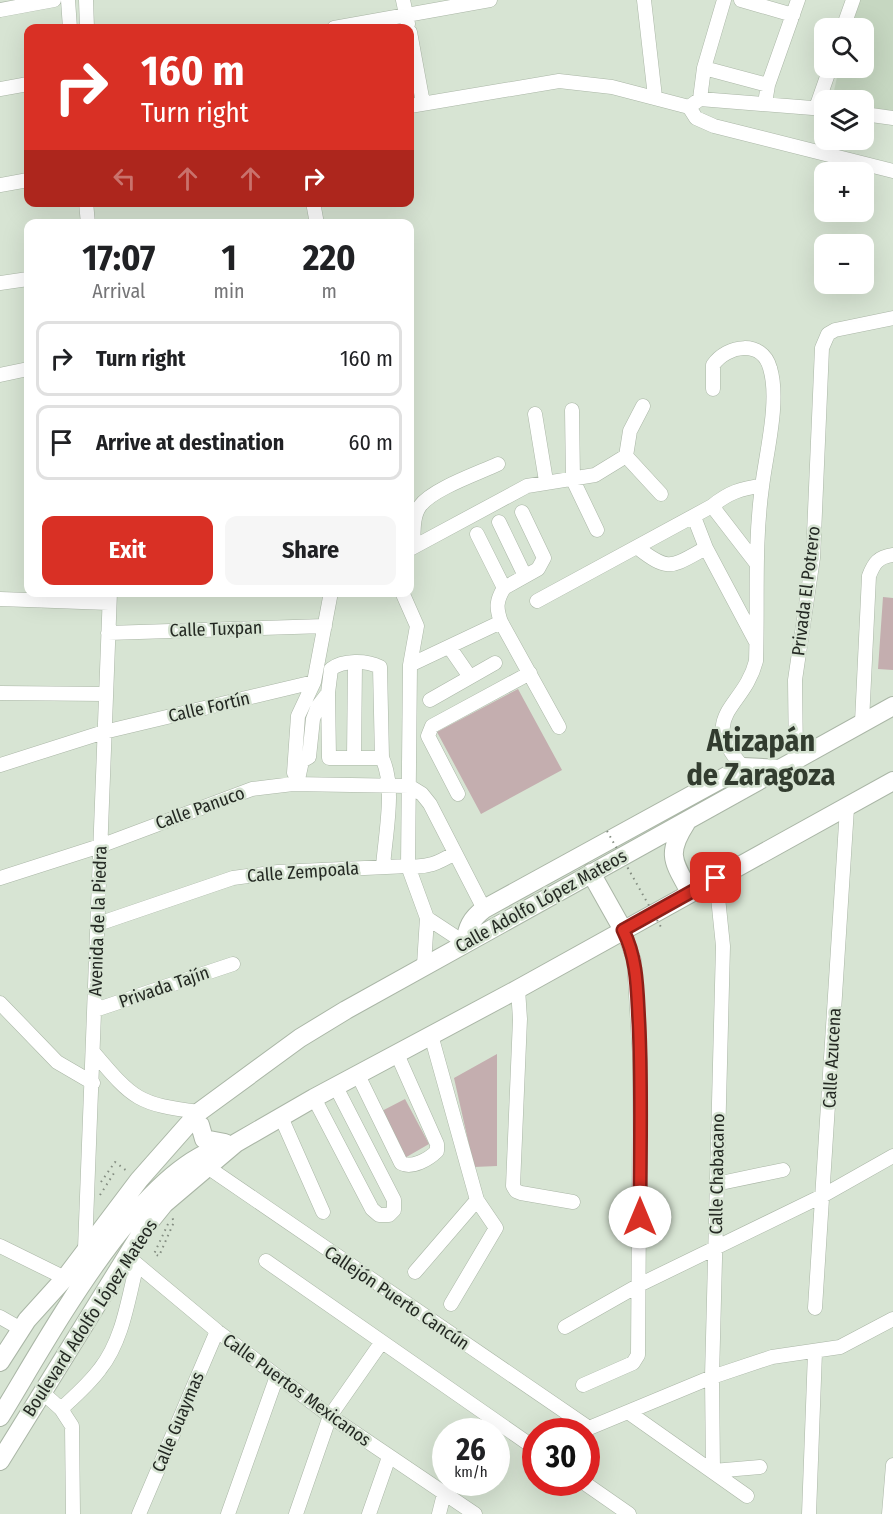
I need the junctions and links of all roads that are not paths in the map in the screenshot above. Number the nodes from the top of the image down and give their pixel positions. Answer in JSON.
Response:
{"nodes":[{"id":1,"x":54,"y":0,"type":"edge"},
{"id":2,"x":68,"y":0,"type":"edge"},
{"id":3,"x":86,"y":0,"type":"edge"},
{"id":4,"x":403,"y":0,"type":"edge"},
{"id":5,"x":490,"y":0,"type":"edge"},
{"id":6,"x":644,"y":0,"type":"edge"},
{"id":7,"x":724,"y":0,"type":"edge"},
{"id":8,"x":741,"y":0,"type":"edge"},
{"id":9,"x":798,"y":0,"type":"edge"},
{"id":10,"x":853,"y":0,"type":"edge"},
{"id":11,"x":0,"y":9,"type":"edge"},
{"id":12,"x":793,"y":15,"type":"junction"},
{"id":13,"x":847,"y":18,"type":"edge"},
{"id":14,"x":70,"y":24,"type":"edge"},
{"id":15,"x":87,"y":24,"type":"edge"},
{"id":16,"x":408,"y":24,"type":"edge"},
{"id":17,"x":411,"y":24,"type":"edge"},
{"id":18,"x":704,"y":68,"type":"junction"},
{"id":19,"x":24,"y":85,"type":"edge"},
{"id":20,"x":414,"y":85,"type":"edge"},
{"id":21,"x":768,"y":85,"type":"junction"},
{"id":22,"x":0,"y":89,"type":"edge"},
{"id":23,"x":655,"y":97,"type":"junction"},
{"id":24,"x":694,"y":103,"type":"junction"},
{"id":25,"x":765,"y":103,"type":"junction"},
{"id":26,"x":416,"y":105,"type":"edge"},
{"id":27,"x":814,"y":108,"type":"edge"},
{"id":28,"x":874,"y":115,"type":"edge"},
{"id":29,"x":893,"y":118,"type":"edge"},
{"id":30,"x":893,"y":171,"type":"edge"},
{"id":31,"x":24,"y":181,"type":"edge"},
{"id":32,"x":0,"y":185,"type":"edge"},
{"id":33,"x":24,"y":280,"type":"edge"},
{"id":34,"x":0,"y":283,"type":"edge"},
{"id":35,"x":893,"y":318,"type":"edge"},
{"id":36,"x":24,"y":370,"type":"edge"},
{"id":37,"x":0,"y":375,"type":"edge"},
{"id":38,"x":713,"y":388,"type":"dead end"},
{"id":39,"x":643,"y":406,"type":"dead end"},
{"id":40,"x":572,"y":410,"type":"dead end"},
{"id":41,"x":535,"y":414,"type":"dead end"},
{"id":42,"x":626,"y":456,"type":"junction"},
{"id":43,"x":498,"y":464,"type":"dead end"},
{"id":44,"x":573,"y":480,"type":"junction"},
{"id":45,"x":546,"y":481,"type":"junction"},
{"id":46,"x":762,"y":486,"type":"junction"},
{"id":47,"x":662,"y":494,"type":"dead end"},
{"id":48,"x":712,"y":506,"type":"junction"},
{"id":49,"x":522,"y":512,"type":"dead end"},
{"id":50,"x":694,"y":517,"type":"junction"},
{"id":51,"x":414,"y":520,"type":"edge"},
{"id":52,"x":499,"y":522,"type":"dead end"},
{"id":53,"x":597,"y":530,"type":"dead end"},
{"id":54,"x":477,"y":534,"type":"dead end"},
{"id":55,"x":414,"y":546,"type":"edge"},
{"id":56,"x":638,"y":548,"type":"junction"},
{"id":57,"x":706,"y":548,"type":"junction"},
{"id":58,"x":893,"y":555,"type":"edge"},
{"id":59,"x":756,"y":563,"type":"junction"},
{"id":60,"x":525,"y":576,"type":"junction"},
{"id":61,"x":504,"y":588,"type":"junction"},
{"id":62,"x":48,"y":597,"type":"edge"},
{"id":63,"x":330,"y":597,"type":"edge"},
{"id":64,"x":404,"y":597,"type":"edge"},
{"id":65,"x":109,"y":598,"type":"edge"},
{"id":66,"x":0,"y":599,"type":"edge"},
{"id":67,"x":537,"y":601,"type":"dead end"},
{"id":68,"x":501,"y":622,"type":"junction"},
{"id":69,"x":325,"y":626,"type":"junction"},
{"id":70,"x":108,"y":633,"type":"junction"},
{"id":71,"x":757,"y":644,"type":"junction"},
{"id":72,"x":450,"y":648,"type":"junction"},
{"id":73,"x":355,"y":663,"type":"junction"},
{"id":74,"x":495,"y":663,"type":"dead end"},
{"id":75,"x":410,"y":665,"type":"junction"},
{"id":76,"x":530,"y":673,"type":"junction"},
{"id":77,"x":470,"y":677,"type":"junction"},
{"id":78,"x":314,"y":682,"type":"junction"},
{"id":79,"x":0,"y":693,"type":"edge"},
{"id":80,"x":328,"y":693,"type":"junction"},
{"id":81,"x":105,"y":694,"type":"junction"},
{"id":82,"x":430,"y":699,"type":"dead end"},
{"id":83,"x":893,"y":706,"type":"edge"},
{"id":84,"x":862,"y":722,"type":"junction"},
{"id":85,"x":559,"y":727,"type":"dead end"},
{"id":86,"x":104,"y":732,"type":"junction"},
{"id":87,"x":309,"y":757,"type":"junction"},
{"id":88,"x":329,"y":758,"type":"junction"},
{"id":89,"x":354,"y":758,"type":"junction"},
{"id":90,"x":382,"y":758,"type":"junction"},
{"id":91,"x":788,"y":764,"type":"junction"},
{"id":92,"x":0,"y":765,"type":"edge"},
{"id":93,"x":743,"y":767,"type":"junction"},
{"id":94,"x":893,"y":781,"type":"edge"},
{"id":95,"x":295,"y":784,"type":"junction"},
{"id":96,"x":389,"y":786,"type":"junction"},
{"id":97,"x":409,"y":786,"type":"junction"},
{"id":98,"x":458,"y":794,"type":"dead end"},
{"id":99,"x":733,"y":796,"type":"junction"},
{"id":100,"x":682,"y":803,"type":"junction"},
{"id":101,"x":847,"y":808,"type":"junction"},
{"id":102,"x":686,"y":822,"type":"junction"},
{"id":103,"x":100,"y":846,"type":"junction"},
{"id":104,"x":455,"y":853,"type":"junction"},
{"id":105,"x":408,"y":866,"type":"junction"},
{"id":106,"x":383,"y":867,"type":"junction"},
{"id":107,"x":591,"y":873,"type":"junction"},
{"id":108,"x":0,"y":878,"type":"edge"},
{"id":109,"x":716,"y":878,"type":"junction"},
{"id":110,"x":690,"y":891,"type":"junction"},
{"id":111,"x":484,"y":909,"type":"junction"},
{"id":112,"x":427,"y":918,"type":"junction"},
{"id":113,"x":98,"y":924,"type":"junction"},
{"id":114,"x":623,"y":930,"type":"junction"},
{"id":115,"x":465,"y":943,"type":"junction"},
{"id":116,"x":233,"y":964,"type":"dead end"},
{"id":117,"x":424,"y":965,"type":"junction"},
{"id":118,"x":518,"y":989,"type":"junction"},
{"id":119,"x":1,"y":1007,"type":"edge"},
{"id":120,"x":95,"y":1010,"type":"junction"},
{"id":121,"x":431,"y":1035,"type":"junction"},
{"id":122,"x":94,"y":1053,"type":"junction"},
{"id":123,"x":397,"y":1054,"type":"junction"},
{"id":124,"x":358,"y":1075,"type":"junction"},
{"id":125,"x":93,"y":1083,"type":"junction"},
{"id":126,"x":336,"y":1087,"type":"junction"},
{"id":127,"x":314,"y":1098,"type":"junction"},
{"id":128,"x":203,"y":1113,"type":"junction"},
{"id":129,"x":281,"y":1117,"type":"junction"},
{"id":130,"x":236,"y":1143,"type":"junction"},
{"id":131,"x":893,"y":1156,"type":"edge"},
{"id":132,"x":206,"y":1166,"type":"junction"},
{"id":133,"x":783,"y":1170,"type":"dead end"},
{"id":134,"x":716,"y":1184,"type":"junction"},
{"id":135,"x":824,"y":1195,"type":"junction"},
{"id":136,"x":477,"y":1200,"type":"junction"},
{"id":137,"x":573,"y":1202,"type":"dead end"},
{"id":138,"x":323,"y":1212,"type":"dead end"},
{"id":139,"x":715,"y":1245,"type":"junction"},
{"id":140,"x":0,"y":1246,"type":"edge"},
{"id":141,"x":85,"y":1249,"type":"junction"},
{"id":142,"x":132,"y":1260,"type":"junction"},
{"id":143,"x":266,"y":1261,"type":"dead end"},
{"id":144,"x":415,"y":1272,"type":"dead end"},
{"id":145,"x":65,"y":1278,"type":"junction"},
{"id":146,"x":639,"y":1285,"type":"junction"},
{"id":147,"x":451,"y":1304,"type":"dead end"},
{"id":148,"x":815,"y":1308,"type":"dead end"},
{"id":149,"x":0,"y":1317,"type":"edge"},
{"id":150,"x":893,"y":1319,"type":"edge"},
{"id":151,"x":565,"y":1327,"type":"dead end"},
{"id":152,"x":21,"y":1329,"type":"junction"},
{"id":153,"x":217,"y":1331,"type":"junction"},
{"id":154,"x":381,"y":1343,"type":"junction"},
{"id":155,"x":815,"y":1352,"type":"junction"},
{"id":156,"x":0,"y":1362,"type":"edge"},
{"id":157,"x":277,"y":1376,"type":"junction"},
{"id":158,"x":711,"y":1377,"type":"junction"},
{"id":159,"x":583,"y":1385,"type":"dead end"},
{"id":160,"x":42,"y":1392,"type":"junction"},
{"id":161,"x":0,"y":1398,"type":"edge"},
{"id":162,"x":61,"y":1409,"type":"junction"},
{"id":163,"x":628,"y":1412,"type":"junction"},
{"id":164,"x":330,"y":1416,"type":"junction"},
{"id":165,"x":0,"y":1417,"type":"edge"},
{"id":166,"x":522,"y":1439,"type":"edge"},
{"id":167,"x":389,"y":1457,"type":"junction"},
{"id":168,"x":0,"y":1461,"type":"edge"},
{"id":169,"x":893,"y":1465,"type":"edge"},
{"id":170,"x":760,"y":1467,"type":"dead end"},
{"id":171,"x":713,"y":1471,"type":"junction"},
{"id":172,"x":432,"y":1486,"type":"edge"},
{"id":173,"x":600,"y":1494,"type":"edge"},
{"id":174,"x":444,"y":1496,"type":"edge"},
{"id":175,"x":447,"y":1496,"type":"edge"},
{"id":176,"x":747,"y":1496,"type":"dead end"},
{"id":177,"x":73,"y":1514,"type":"edge"},
{"id":178,"x":139,"y":1514,"type":"edge"},
{"id":179,"x":228,"y":1514,"type":"edge"},
{"id":180,"x":296,"y":1514,"type":"edge"},
{"id":181,"x":369,"y":1514,"type":"edge"},
{"id":182,"x":439,"y":1514,"type":"edge"},
{"id":183,"x":475,"y":1514,"type":"edge"},
{"id":184,"x":629,"y":1514,"type":"edge"},
{"id":185,"x":809,"y":1514,"type":"edge"},
{"id":186,"x":892,"y":1514,"type":"edge"}],
"edges":[{"from":1,"to":11,"type":"street"},
{"from":2,"to":14,"type":"street"},
{"from":3,"to":15,"type":"street"},
{"from":4,"to":16,"type":"street"},
{"from":5,"to":17,"type":"street"},
{"from":6,"to":23,"type":"street"},
{"from":7,"to":18,"type":"street"},
{"from":8,"to":12,"type":"street"},
{"from":9,"to":12,"type":"street"},
{"from":10,"to":13,"type":"street"},
{"from":12,"to":21,"type":"street"},
{"from":18,"to":21,"type":"street"},
{"from":18,"to":24,"type":"street"},
{"from":19,"to":22,"type":"street"},
{"from":20,"to":26,"type":"street"},
{"from":21,"to":25,"type":"street"},
{"from":23,"to":24,"type":"street"},
{"from":23,"to":26,"type":"street"},
{"from":24,"to":25,"type":"street"},
{"from":24,"to":30,"type":"street"},
{"from":25,"to":27,"type":"street"},
{"from":28,"to":29,"type":"street"},
{"from":31,"to":32,"type":"street"},
{"from":33,"to":34,"type":"street"},
{"from":35,"to":91,"type":"street","name":"Privada El Potrero"},
{"from":36,"to":37,"type":"street"},
{"from":38,"to":46,"type":"street"},
{"from":39,"to":42,"type":"street"},
{"from":40,"to":44,"type":"street"},
{"from":41,"to":45,"type":"street"},
{"from":42,"to":44,"type":"street"},
{"from":42,"to":47,"type":"street"},
{"from":43,"to":51,"type":"street"},
{"from":44,"to":45,"type":"street"},
{"from":44,"to":53,"type":"street"},
{"from":45,"to":55,"type":"street"},
{"from":46,"to":48,"type":"street"},
{"from":46,"to":59,"type":"street"},
{"from":48,"to":50,"type":"street"},
{"from":48,"to":59,"type":"street"},
{"from":49,"to":60,"type":"street"},
{"from":50,"to":56,"type":"street"},
{"from":50,"to":57,"type":"street"},
{"from":52,"to":60,"type":"street"},
{"from":54,"to":61,"type":"street"},
{"from":56,"to":57,"type":"street"},
{"from":56,"to":67,"type":"street"},
{"from":57,"to":71,"type":"street"},
{"from":58,"to":84,"type":"street"},
{"from":59,"to":71,"type":"street"},
{"from":60,"to":61,"type":"street"},
{"from":61,"to":68,"type":"street"},
{"from":62,"to":65,"type":"street"},
{"from":62,"to":66,"type":"street"},
{"from":63,"to":69,"type":"street"},
{"from":64,"to":75,"type":"street"},
{"from":65,"to":70,"type":"street","name":"Avenida de la Piedra"},
{"from":68,"to":72,"type":"street"},
{"from":68,"to":76,"type":"street"},
{"from":69,"to":70,"type":"street","name":"Calle Tuxpan"},
{"from":69,"to":78,"type":"street"},
{"from":70,"to":81,"type":"street","name":"Avenida de la Piedra"},
{"from":71,"to":93,"type":"street"},
{"from":72,"to":75,"type":"street"},
{"from":72,"to":77,"type":"street"},
{"from":73,"to":80,"type":"street"},
{"from":73,"to":89,"type":"street"},
{"from":73,"to":90,"type":"street"},
{"from":74,"to":77,"type":"street"},
{"from":75,"to":97,"type":"street"},
{"from":76,"to":85,"type":"street"},
{"from":76,"to":98,"type":"street"},
{"from":77,"to":82,"type":"street"},
{"from":78,"to":86,"type":"street","name":"Calle Fortín"},
{"from":78,"to":95,"type":"street"},
{"from":79,"to":81,"type":"street"},
{"from":80,"to":87,"type":"street"},
{"from":80,"to":88,"type":"street"},
{"from":81,"to":86,"type":"street","name":"Avenida de la Piedra"},
{"from":83,"to":84,"type":"main road","name":"Calle Adolfo López Mateos"},
{"from":84,"to":91,"type":"main road","name":"Calle Adolfo López Mateos"},
{"from":86,"to":92,"type":"street","name":"Calle Fortín"},
{"from":86,"to":103,"type":"street","name":"Avenida de la Piedra"},
{"from":87,"to":88,"type":"street"},
{"from":87,"to":95,"type":"street"},
{"from":88,"to":89,"type":"street"},
{"from":89,"to":90,"type":"street"},
{"from":90,"to":96,"type":"street"},
{"from":91,"to":93,"type":"main road"},
{"from":91,"to":99,"type":"main road","name":"Calle Adolfo López Mateos"},
{"from":93,"to":100,"type":"main road"},
{"from":94,"to":101,"type":"main road"},
{"from":95,"to":96,"type":"street","name":"Calle Panuco"},
{"from":95,"to":103,"type":"street","name":"Calle Panuco"},
{"from":96,"to":97,"type":"street","name":"Calle Panuco"},
{"from":96,"to":106,"type":"street"},
{"from":97,"to":104,"type":"street"},
{"from":97,"to":105,"type":"street"},
{"from":99,"to":100,"type":"main road"},
{"from":99,"to":102,"type":"main road","name":"Calle Adolfo López Mateos"},
{"from":100,"to":111,"type":"main road"},
{"from":101,"to":109,"type":"main road"},
{"from":101,"to":135,"type":"street","name":"Calle Azucena"},
{"from":102,"to":107,"type":"main road","name":"Calle Adolfo López Mateos"},
{"from":102,"to":110,"type":"main road"},
{"from":103,"to":108,"type":"street","name":"Calle Panuco"},
{"from":103,"to":113,"type":"street","name":"Avenida de la Piedra"},
{"from":104,"to":105,"type":"street","name":"Calle Zempoala"},
{"from":104,"to":111,"type":"street"},
{"from":105,"to":106,"type":"street","name":"Calle Zempoala"},
{"from":105,"to":112,"type":"street"},
{"from":106,"to":113,"type":"street","name":"Calle Zempoala"},
{"from":107,"to":114,"type":"main road"},
{"from":107,"to":115,"type":"main road","name":"Calle Adolfo López Mateos"},
{"from":109,"to":110,"type":"main road"},
{"from":109,"to":134,"type":"street","name":"Calle Chabacano"},
{"from":110,"to":114,"type":"main road"},
{"from":111,"to":115,"type":"main road"},
{"from":112,"to":115,"type":"street"},
{"from":112,"to":117,"type":"street"},
{"from":113,"to":120,"type":"street","name":"Avenida de la Piedra"},
{"from":114,"to":118,"type":"main road"},
{"from":114,"to":146,"type":"street"},
{"from":115,"to":117,"type":"main road","name":"Calle Adolfo López Mateos"},
{"from":116,"to":120,"type":"street","name":"Privada Tajín"},
{"from":117,"to":128,"type":"main road","name":"Calle Adolfo López Mateos"},
{"from":118,"to":121,"type":"main road"},
{"from":118,"to":137,"type":"street"},
{"from":119,"to":125,"type":"street"},
{"from":120,"to":122,"type":"street","name":"Avenida de la Piedra"},
{"from":121,"to":123,"type":"main road"},
{"from":121,"to":136,"type":"street"},
{"from":122,"to":125,"type":"street","name":"Avenida de la Piedra"},
{"from":122,"to":128,"type":"street"},
{"from":123,"to":124,"type":"main road"},
{"from":123,"to":124,"type":"street"},
{"from":124,"to":126,"type":"main road"},
{"from":125,"to":141,"type":"street","name":"Avenida de la Piedra"},
{"from":126,"to":127,"type":"main road"},
{"from":126,"to":127,"type":"street"},
{"from":127,"to":129,"type":"main road"},
{"from":128,"to":130,"type":"main road"},
{"from":128,"to":141,"type":"main road","name":"Boulevard Adolfo López Mateos"},
{"from":128,"to":141,"type":"main road"},
{"from":129,"to":130,"type":"main road"},
{"from":129,"to":138,"type":"street"},
{"from":130,"to":132,"type":"main road","name":"Boulevard Adolfo López Mateos"},
{"from":130,"to":165,"type":"main road","name":"Boulevard Adolfo López Mateos"},
{"from":131,"to":135,"type":"street"},
{"from":132,"to":142,"type":"main road","name":"Boulevard Adolfo López Mateos"},
{"from":132,"to":163,"type":"street","name":"Callejón Puerto Cancún"},
{"from":133,"to":134,"type":"street"},
{"from":134,"to":139,"type":"street","name":"Calle Chabacano"},
{"from":135,"to":139,"type":"street"},
{"from":135,"to":148,"type":"street","name":"Calle Azucena"},
{"from":136,"to":144,"type":"street"},
{"from":136,"to":147,"type":"street"},
{"from":139,"to":146,"type":"street"},
{"from":139,"to":158,"type":"street","name":"Calle Chabacano"},
{"from":140,"to":145,"type":"street"},
{"from":141,"to":145,"type":"main road","name":"Boulevard Adolfo López Mateos"},
{"from":142,"to":153,"type":"street","name":"Calle Puertos Mexicanos"},
{"from":142,"to":160,"type":"main road","name":"Boulevard Adolfo López Mateos"},
{"from":142,"to":162,"type":"street"},
{"from":143,"to":154,"type":"street"},
{"from":145,"to":152,"type":"main road","name":"Boulevard Adolfo López Mateos"},
{"from":145,"to":161,"type":"main road","name":"Boulevard Adolfo López Mateos"},
{"from":146,"to":151,"type":"street"},
{"from":146,"to":159,"type":"street"},
{"from":149,"to":152,"type":"street"},
{"from":150,"to":155,"type":"street"},
{"from":152,"to":156,"type":"main road","name":"Boulevard Adolfo López Mateos"},
{"from":153,"to":157,"type":"street","name":"Calle Puertos Mexicanos"},
{"from":153,"to":178,"type":"street","name":"Calle Guaymas"},
{"from":154,"to":164,"type":"street"},
{"from":154,"to":166,"type":"street"},
{"from":155,"to":158,"type":"street"},
{"from":155,"to":185,"type":"street"},
{"from":157,"to":164,"type":"street","name":"Calle Puertos Mexicanos"},
{"from":157,"to":179,"type":"street"},
{"from":158,"to":163,"type":"street"},
{"from":158,"to":171,"type":"street","name":"Calle Chabacano"},
{"from":160,"to":162,"type":"street"},
{"from":160,"to":168,"type":"main road","name":"Boulevard Adolfo López Mateos"},
{"from":162,"to":177,"type":"street"},
{"from":163,"to":171,"type":"street"},
{"from":164,"to":167,"type":"street","name":"Calle Puertos Mexicanos"},
{"from":164,"to":180,"type":"street"},
{"from":167,"to":172,"type":"street","name":"Calle Puertos Mexicanos"},
{"from":167,"to":181,"type":"street"},
{"from":169,"to":186,"type":"street"},
{"from":170,"to":171,"type":"street"},
{"from":171,"to":176,"type":"street"},
{"from":173,"to":184,"type":"street"},
{"from":174,"to":182,"type":"street"},
{"from":175,"to":183,"type":"street","name":"Calle Puertos Mexicanos"}]}
